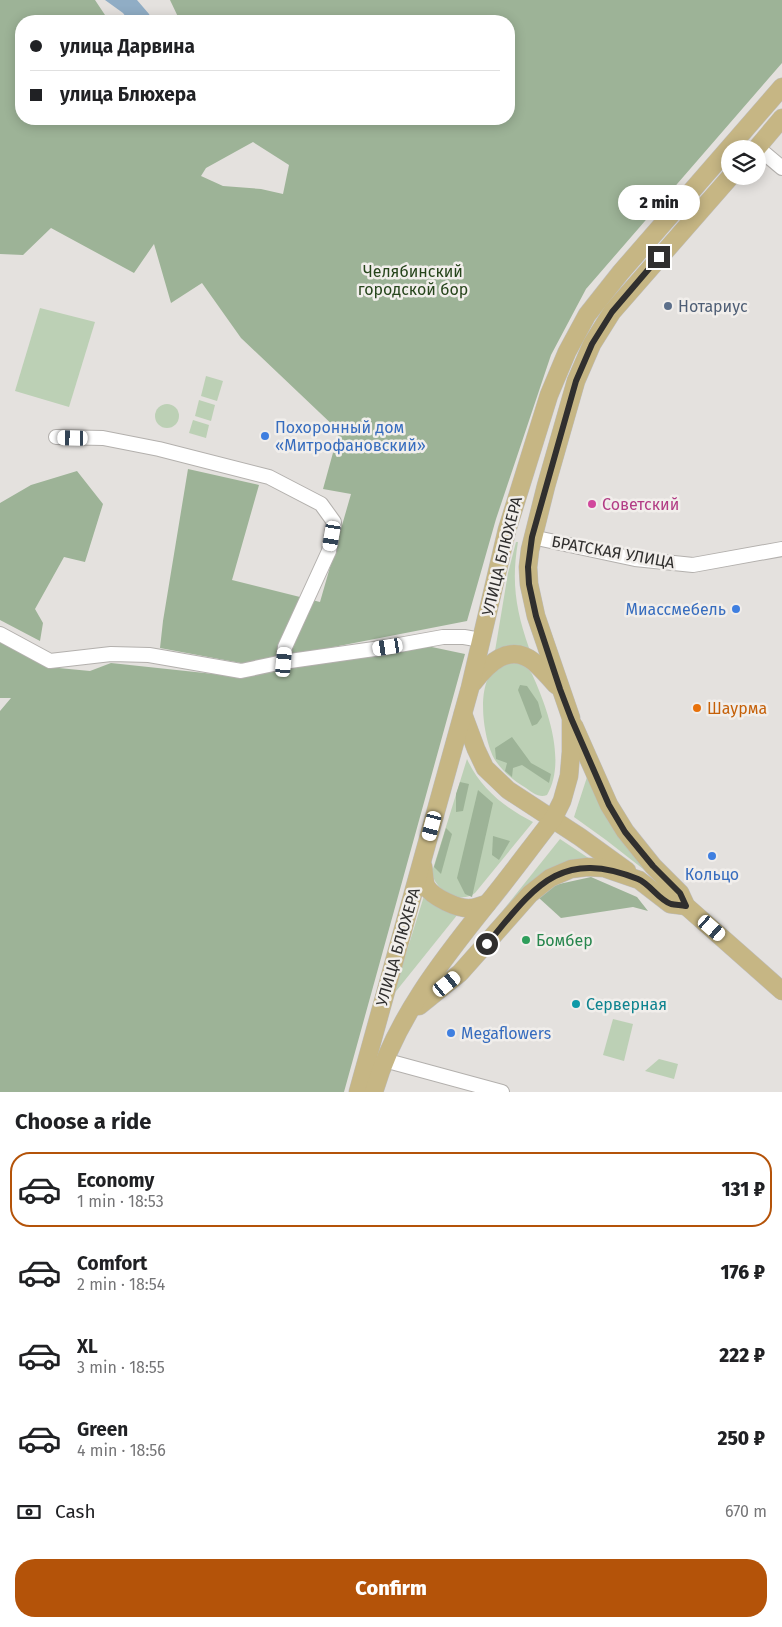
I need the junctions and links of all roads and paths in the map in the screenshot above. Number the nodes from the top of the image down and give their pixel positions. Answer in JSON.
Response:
{"nodes":[{"id":1,"x":782,"y":87,"type":"edge"},
{"id":2,"x":782,"y":118,"type":"edge"},
{"id":3,"x":763,"y":140,"type":"edge"},
{"id":4,"x":766,"y":156,"type":"edge"},
{"id":5,"x":782,"y":168,"type":"edge"},
{"id":6,"x":723,"y":185,"type":"edge"},
{"id":7,"x":56,"y":437,"type":"dead end"},
{"id":8,"x":532,"y":537,"type":"junction"},
{"id":9,"x":782,"y":549,"type":"edge"},
{"id":10,"x":0,"y":634,"type":"edge"},
{"id":11,"x":482,"y":640,"type":"junction"},
{"id":12,"x":284,"y":662,"type":"junction"},
{"id":13,"x":470,"y":688,"type":"junction"},
{"id":14,"x":560,"y":689,"type":"junction"},
{"id":15,"x":462,"y":714,"type":"junction"},
{"id":16,"x":571,"y":718,"type":"junction"},
{"id":17,"x":553,"y":819,"type":"junction"},
{"id":18,"x":422,"y":863,"type":"junction"},
{"id":19,"x":640,"y":880,"type":"junction"},
{"id":20,"x":487,"y":904,"type":"junction"},
{"id":21,"x":686,"y":906,"type":"junction"},
{"id":22,"x":782,"y":991,"type":"edge"},
{"id":23,"x":406,"y":1017,"type":"junction"},
{"id":24,"x":384,"y":1060,"type":"junction"},
{"id":25,"x":358,"y":1092,"type":"edge"},
{"id":26,"x":374,"y":1092,"type":"edge"},
{"id":27,"x":502,"y":1092,"type":"edge"}],
"edges":[{"from":1,"to":11,"type":"main road","name":"УЛИЦА БЛЮХЕРА"},
{"from":2,"to":3,"type":"main road"},
{"from":4,"to":5,"type":"street"},
{"from":6,"to":8,"type":"main road","name":"УЛИЦА БЛЮХЕРА"},
{"from":7,"to":12,"type":"street"},
{"from":8,"to":9,"type":"street","name":"БРАТСКАЯ УЛИЦА"},
{"from":8,"to":14,"type":"main road","name":"УЛИЦА БЛЮХЕРА"},
{"from":10,"to":12,"type":"street"},
{"from":11,"to":12,"type":"street"},
{"from":11,"to":13,"type":"main road","name":"УЛИЦА БЛЮХЕРА"},
{"from":13,"to":14,"type":"main road"},
{"from":13,"to":15,"type":"main road","name":"УЛИЦА БЛЮХЕРА"},
{"from":14,"to":16,"type":"main road","name":"УЛИЦА БЛЮХЕРА"},
{"from":15,"to":17,"type":"main road"},
{"from":15,"to":18,"type":"main road","name":"УЛИЦА БЛЮХЕРА"},
{"from":16,"to":17,"type":"main road","name":"УЛИЦА БЛЮХЕРА"},
{"from":16,"to":21,"type":"main road"},
{"from":17,"to":19,"type":"main road"},
{"from":17,"to":20,"type":"main road","name":"УЛИЦА БЛЮХЕРА"},
{"from":18,"to":20,"type":"main road"},
{"from":18,"to":25,"type":"main road","name":"УЛИЦА БЛЮХЕРА"},
{"from":19,"to":21,"type":"main road"},
{"from":19,"to":23,"type":"main road"},
{"from":20,"to":23,"type":"main road","name":"УЛИЦА БЛЮХЕРА"},
{"from":21,"to":22,"type":"main road"},
{"from":23,"to":24,"type":"main road","name":"УЛИЦА БЛЮХЕРА"},
{"from":24,"to":26,"type":"main road","name":"УЛИЦА БЛЮХЕРА"},
{"from":24,"to":27,"type":"street"}]}
